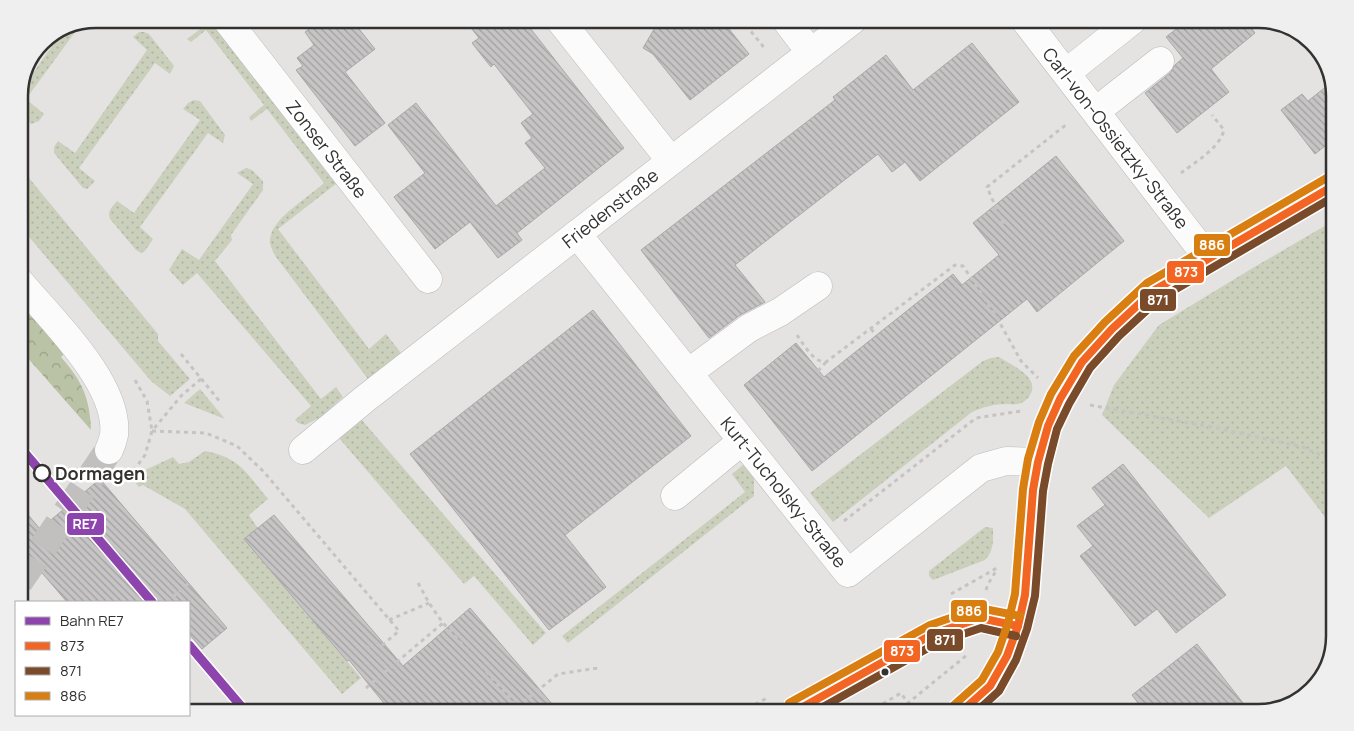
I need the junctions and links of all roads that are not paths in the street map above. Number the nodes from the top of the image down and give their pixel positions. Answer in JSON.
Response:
{"nodes":[{"id":1,"x":233,"y":28,"type":"edge"},
{"id":2,"x":566,"y":28,"type":"edge"},
{"id":3,"x":792,"y":28,"type":"edge"},
{"id":4,"x":843,"y":28,"type":"edge"},
{"id":5,"x":1031,"y":28,"type":"edge"},
{"id":6,"x":1123,"y":28,"type":"edge"},
{"id":7,"x":811,"y":53,"type":"junction"},
{"id":8,"x":1160,"y":60,"type":"dead end"},
{"id":9,"x":1066,"y":73,"type":"junction"},
{"id":10,"x":1094,"y":108,"type":"junction"},
{"id":11,"x":671,"y":161,"type":"junction"},
{"id":12,"x":1326,"y":191,"type":"edge"},
{"id":13,"x":577,"y":234,"type":"junction"},
{"id":14,"x":1208,"y":258,"type":"junction"},
{"id":15,"x":428,"y":279,"type":"dead end"},
{"id":16,"x":818,"y":286,"type":"dead end"},
{"id":17,"x":28,"y":292,"type":"edge"},
{"id":18,"x":688,"y":373,"type":"junction"},
{"id":19,"x":742,"y":441,"type":"junction"},
{"id":20,"x":110,"y":450,"type":"tunnel mouth"},
{"id":21,"x":303,"y":450,"type":"dead end"},
{"id":22,"x":1038,"y":462,"type":"junction"},
{"id":23,"x":675,"y":496,"type":"dead end"},
{"id":24,"x":1018,"y":626,"type":"junction"},
{"id":25,"x":808,"y":704,"type":"edge"},
{"id":26,"x":970,"y":704,"type":"edge"}],
"edges":[{"from":1,"to":15,"type":"street","name":"Zonser Straße"},
{"from":2,"to":11,"type":"street"},
{"from":3,"to":7,"type":"street"},
{"from":4,"to":7,"type":"street","name":"Friedenstraße"},
{"from":5,"to":9,"type":"street","name":"Carl-von-Ossietzky-Straße"},
{"from":6,"to":9,"type":"street"},
{"from":7,"to":11,"type":"street","name":"Friedenstraße"},
{"from":8,"to":10,"type":"street"},
{"from":9,"to":10,"type":"street","name":"Carl-von-Ossietzky-Straße"},
{"from":10,"to":14,"type":"street","name":"Carl-von-Ossietzky-Straße"},
{"from":11,"to":13,"type":"street","name":"Friedenstraße"},
{"from":12,"to":14,"type":"street"},
{"from":13,"to":18,"type":"street","name":"Kurt-Tucholsky-Straße"},
{"from":13,"to":21,"type":"street","name":"Friedenstraße"},
{"from":14,"to":22,"type":"street"},
{"from":16,"to":18,"type":"street"},
{"from":17,"to":20,"type":"street"},
{"from":18,"to":19,"type":"street","name":"Kurt-Tucholsky-Straße"},
{"from":19,"to":22,"type":"street","name":"Kurt-Tucholsky-Straße"},
{"from":19,"to":23,"type":"street"},
{"from":22,"to":24,"type":"street"},
{"from":24,"to":25,"type":"street"},
{"from":24,"to":26,"type":"street"}]}
